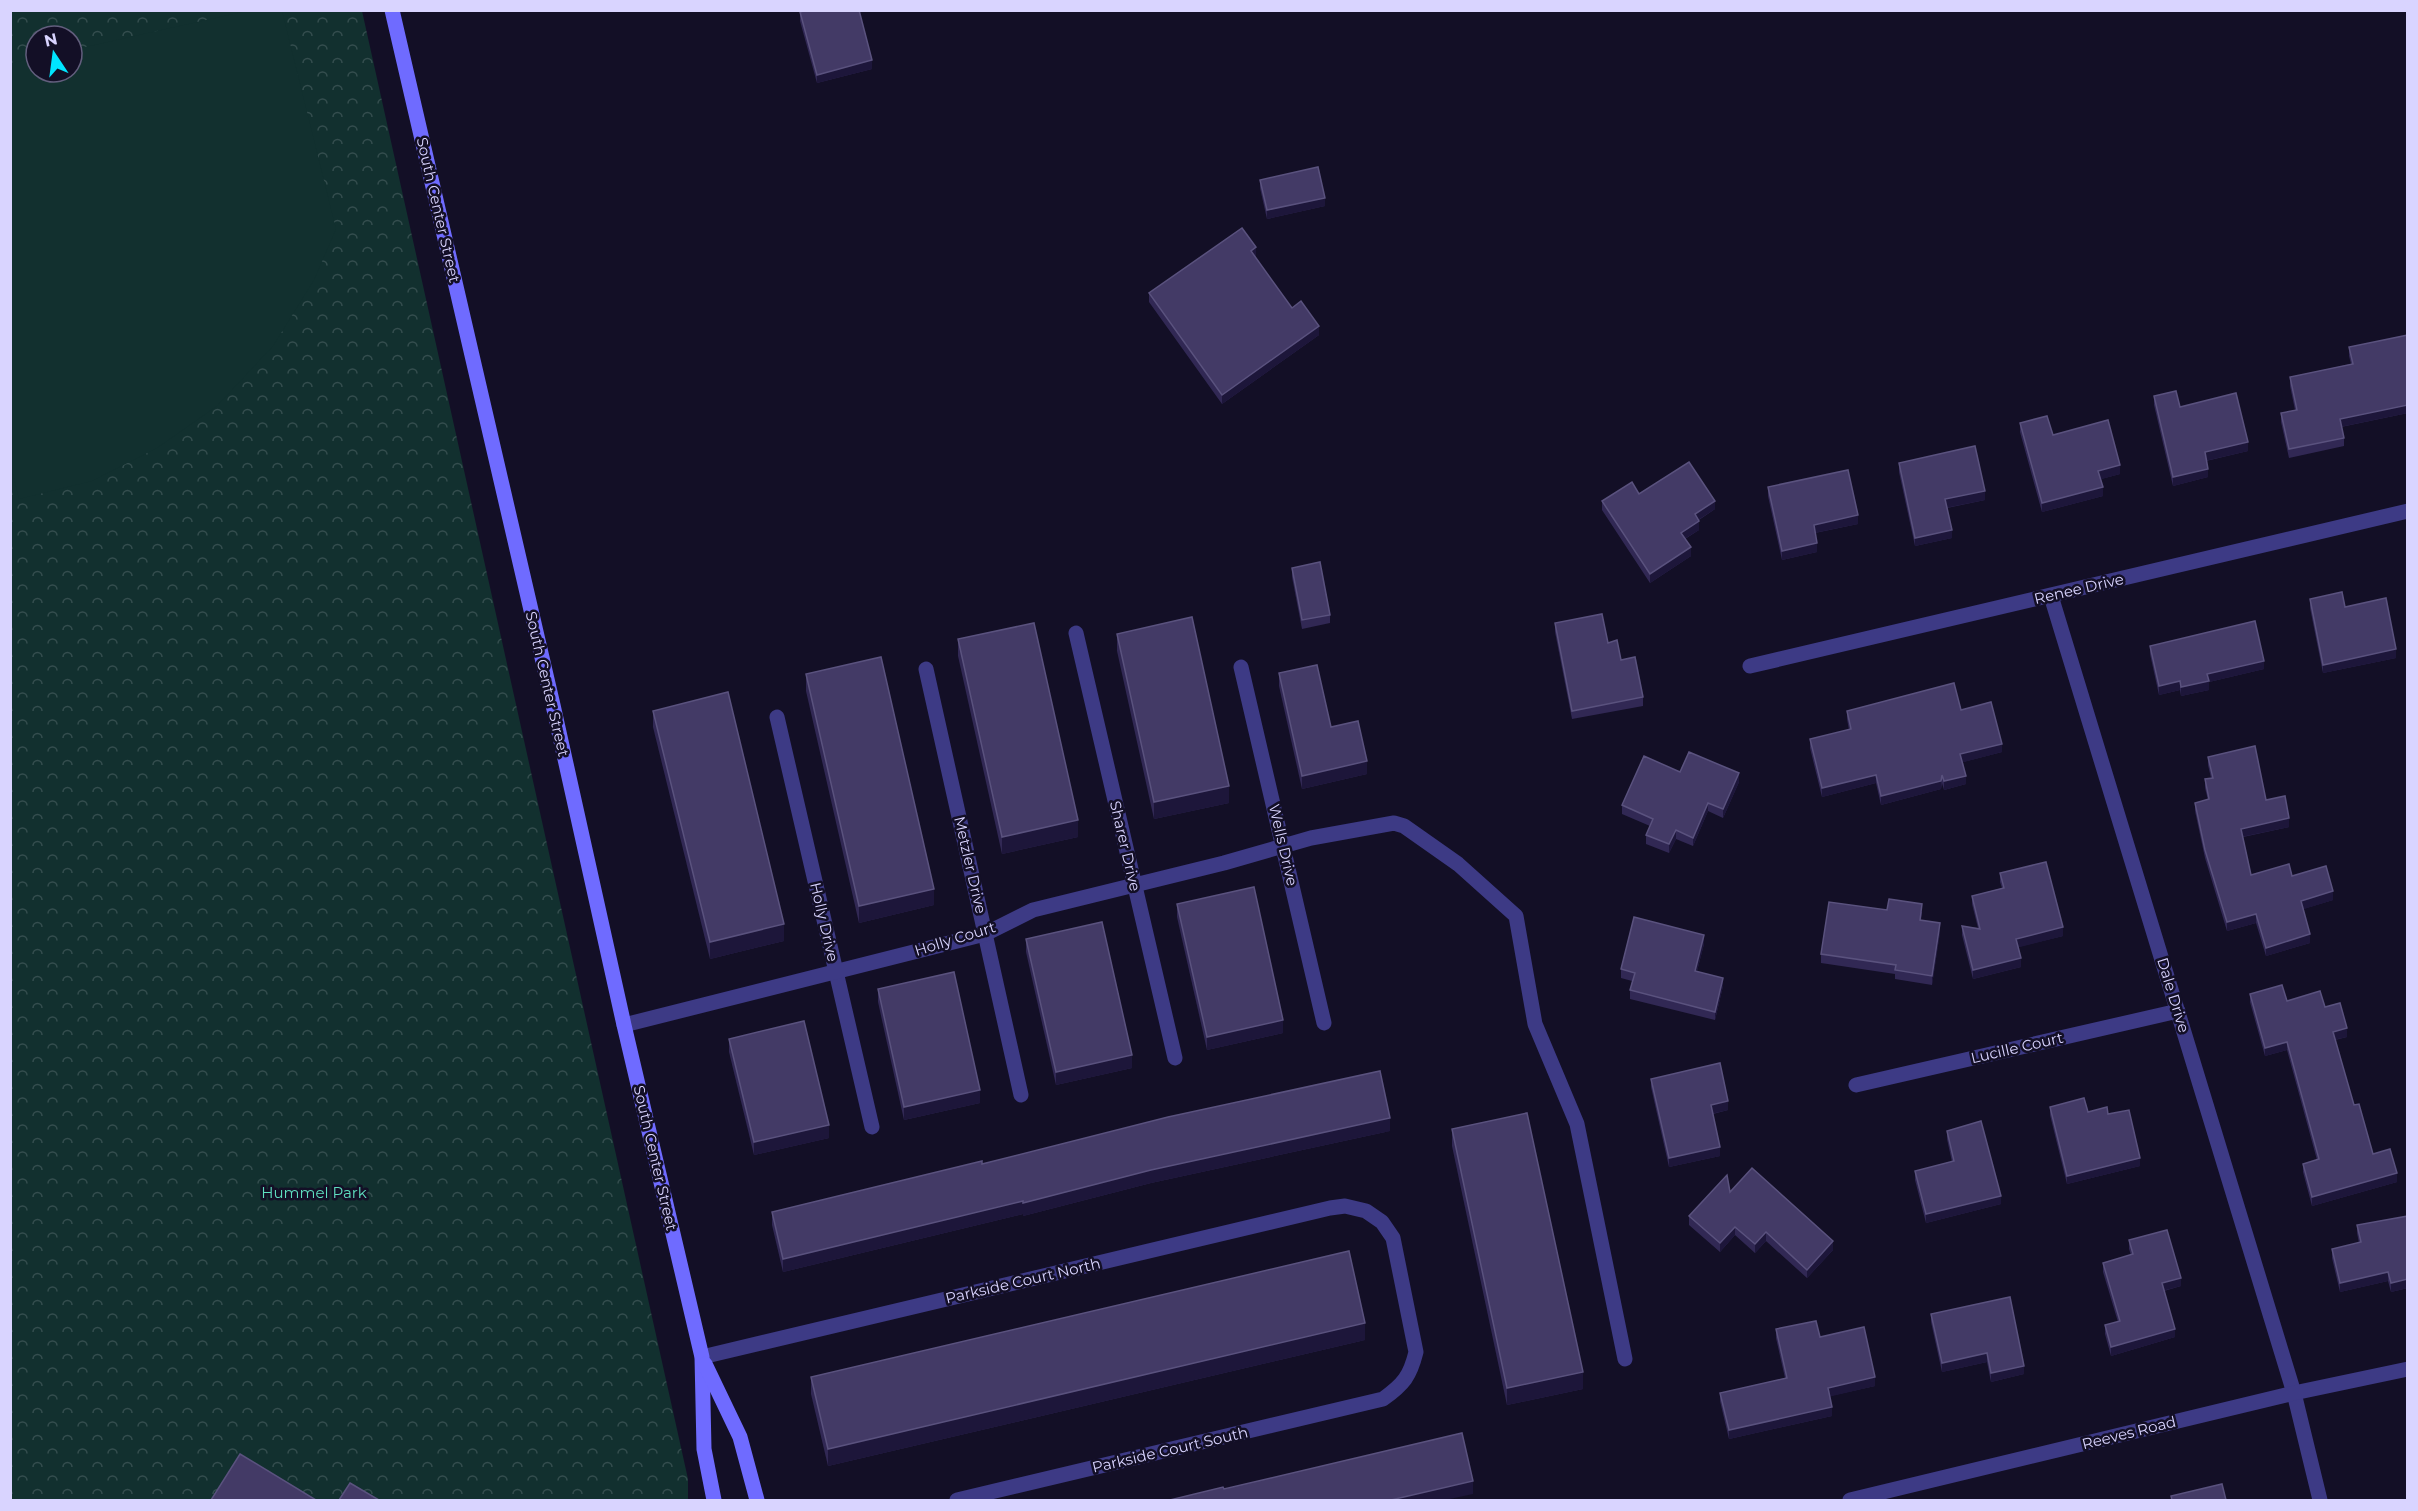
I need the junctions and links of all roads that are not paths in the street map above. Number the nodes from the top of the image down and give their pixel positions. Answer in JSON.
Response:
{"nodes":[{"id":1,"x":392,"y":10,"type":"edge"},
{"id":2,"x":2408,"y":512,"type":"edge"},
{"id":3,"x":2051,"y":596,"type":"junction"},
{"id":4,"x":1076,"y":633,"type":"dead end"},
{"id":5,"x":1750,"y":666,"type":"dead end"},
{"id":6,"x":1241,"y":667,"type":"dead end"},
{"id":7,"x":926,"y":669,"type":"dead end"},
{"id":8,"x":777,"y":717,"type":"dead end"},
{"id":9,"x":1283,"y":846,"type":"junction"},
{"id":10,"x":1134,"y":885,"type":"junction"},
{"id":11,"x":985,"y":934,"type":"junction"},
{"id":12,"x":836,"y":972,"type":"junction"},
{"id":13,"x":2178,"y":1011,"type":"junction"},
{"id":14,"x":1324,"y":1023,"type":"dead end"},
{"id":15,"x":624,"y":1025,"type":"junction"},
{"id":16,"x":1175,"y":1058,"type":"dead end"},
{"id":17,"x":1856,"y":1085,"type":"dead end"},
{"id":18,"x":1021,"y":1095,"type":"dead end"},
{"id":19,"x":872,"y":1127,"type":"dead end"},
{"id":20,"x":702,"y":1357,"type":"junction"},
{"id":21,"x":1625,"y":1359,"type":"dead end"},
{"id":22,"x":2408,"y":1369,"type":"edge"},
{"id":23,"x":2294,"y":1393,"type":"junction"},
{"id":24,"x":1383,"y":1399,"type":"joint"},
{"id":25,"x":714,"y":1500,"type":"edge"},
{"id":26,"x":757,"y":1500,"type":"edge"},
{"id":27,"x":957,"y":1500,"type":"edge"},
{"id":28,"x":1850,"y":1500,"type":"edge"},
{"id":29,"x":2320,"y":1500,"type":"edge"}],
"edges":[{"from":1,"to":15,"type":"main road","name":"South Center Street"},
{"from":2,"to":3,"type":"street","name":"Renee Drive"},
{"from":3,"to":5,"type":"street","name":"Renee Drive"},
{"from":3,"to":13,"type":"street","name":"Dale Drive"},
{"from":4,"to":10,"type":"street","name":"Sharer Drive"},
{"from":6,"to":9,"type":"street","name":"Wells Drive"},
{"from":7,"to":11,"type":"street","name":"Metzler Drive"},
{"from":8,"to":12,"type":"street","name":"Holly Drive"},
{"from":9,"to":10,"type":"street","name":"Holly Court"},
{"from":9,"to":14,"type":"street","name":"Wells Drive"},
{"from":9,"to":21,"type":"street","name":"Holly Court"},
{"from":10,"to":11,"type":"street","name":"Holly Court"},
{"from":10,"to":16,"type":"street","name":"Sharer Drive"},
{"from":11,"to":12,"type":"street","name":"Holly Court"},
{"from":11,"to":18,"type":"street","name":"Metzler Drive"},
{"from":12,"to":15,"type":"street","name":"Holly Court"},
{"from":12,"to":19,"type":"street","name":"Holly Drive"},
{"from":13,"to":17,"type":"street","name":"Lucille Court"},
{"from":13,"to":23,"type":"street","name":"Dale Drive"},
{"from":15,"to":20,"type":"main road","name":"South Center Street"},
{"from":20,"to":24,"type":"street","name":"Parkside Court North"},
{"from":20,"to":25,"type":"main road","name":"South Center Street"},
{"from":20,"to":26,"type":"main road","name":"South Center Street"},
{"from":22,"to":23,"type":"street","name":"Reeves Road"},
{"from":23,"to":28,"type":"street","name":"Reeves Road"},
{"from":23,"to":29,"type":"street","name":"Dale Drive"},
{"from":24,"to":27,"type":"street","name":"Parkside Court South"}]}
